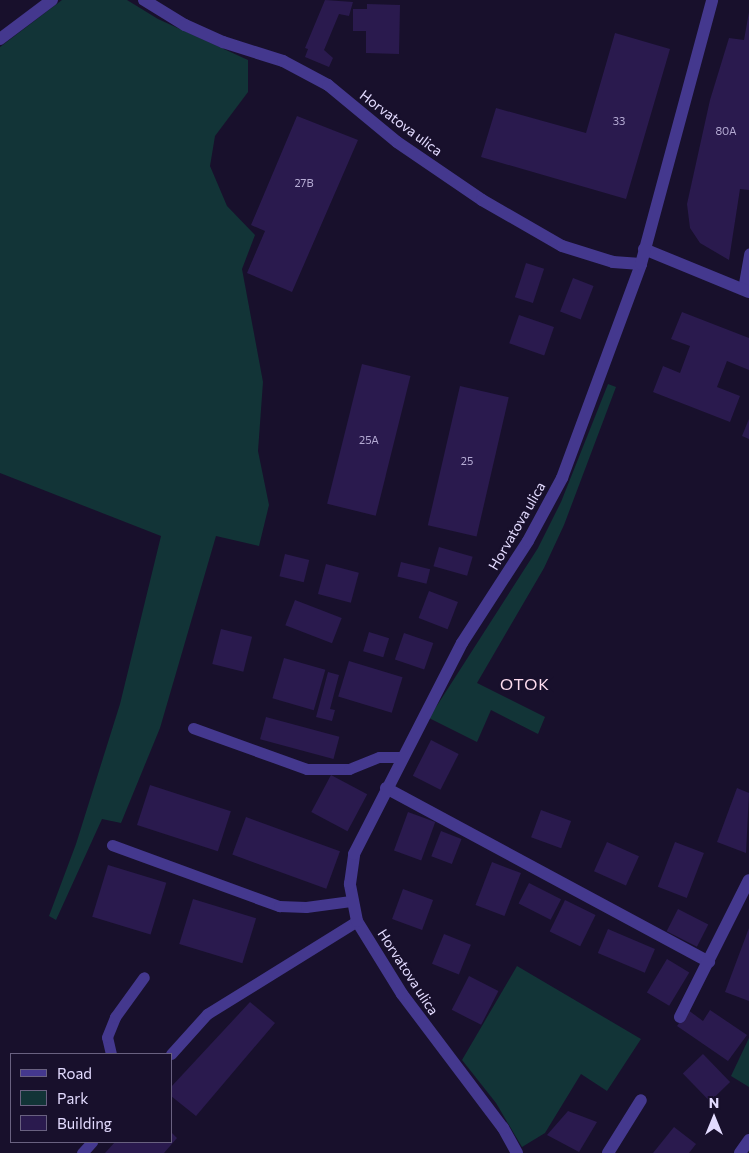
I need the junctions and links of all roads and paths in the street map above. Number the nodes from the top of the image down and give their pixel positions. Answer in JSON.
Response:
{"nodes":[{"id":1,"x":52,"y":0,"type":"edge"},
{"id":2,"x":144,"y":0,"type":"edge"},
{"id":3,"x":712,"y":0,"type":"edge"},
{"id":4,"x":0,"y":39,"type":"edge"},
{"id":5,"x":644,"y":249,"type":"junction"},
{"id":6,"x":749,"y":254,"type":"edge"},
{"id":7,"x":641,"y":264,"type":"junction"},
{"id":8,"x":746,"y":290,"type":"edge"},
{"id":9,"x":193,"y":728,"type":"dead end"},
{"id":10,"x":402,"y":758,"type":"junction"},
{"id":11,"x":386,"y":788,"type":"junction"},
{"id":12,"x":112,"y":845,"type":"dead end"},
{"id":13,"x":749,"y":880,"type":"edge"},
{"id":14,"x":351,"y":901,"type":"junction"},
{"id":15,"x":357,"y":921,"type":"junction"},
{"id":16,"x":709,"y":962,"type":"junction"},
{"id":17,"x":144,"y":977,"type":"dead end"},
{"id":18,"x":680,"y":1017,"type":"dead end"},
{"id":19,"x":110,"y":1053,"type":"edge"},
{"id":20,"x":172,"y":1053,"type":"edge"},
{"id":21,"x":641,"y":1100,"type":"dead end"},
{"id":22,"x":749,"y":1140,"type":"edge"},
{"id":23,"x":91,"y":1143,"type":"edge"},
{"id":24,"x":82,"y":1153,"type":"edge"},
{"id":25,"x":517,"y":1153,"type":"edge"},
{"id":26,"x":608,"y":1153,"type":"edge"},
{"id":27,"x":740,"y":1153,"type":"edge"}],
"edges":[{"from":1,"to":4,"type":"street"},
{"from":2,"to":7,"type":"street","name":"Horvatova ulica"},
{"from":3,"to":5,"type":"street","name":"Horvatova ulica"},
{"from":5,"to":7,"type":"street","name":"Horvatova ulica"},
{"from":5,"to":8,"type":"street"},
{"from":6,"to":8,"type":"lane"},
{"from":7,"to":10,"type":"street","name":"Horvatova ulica"},
{"from":9,"to":10,"type":"lane"},
{"from":10,"to":11,"type":"street","name":"Horvatova ulica"},
{"from":11,"to":14,"type":"street","name":"Horvatova ulica"},
{"from":11,"to":16,"type":"street"},
{"from":12,"to":14,"type":"lane"},
{"from":13,"to":16,"type":"street"},
{"from":14,"to":15,"type":"street","name":"Horvatova ulica"},
{"from":15,"to":20,"type":"lane"},
{"from":15,"to":25,"type":"street","name":"Horvatova ulica"},
{"from":16,"to":18,"type":"street"},
{"from":17,"to":19,"type":"lane"},
{"from":21,"to":26,"type":"street"},
{"from":22,"to":27,"type":"street"},
{"from":23,"to":24,"type":"lane"}]}
